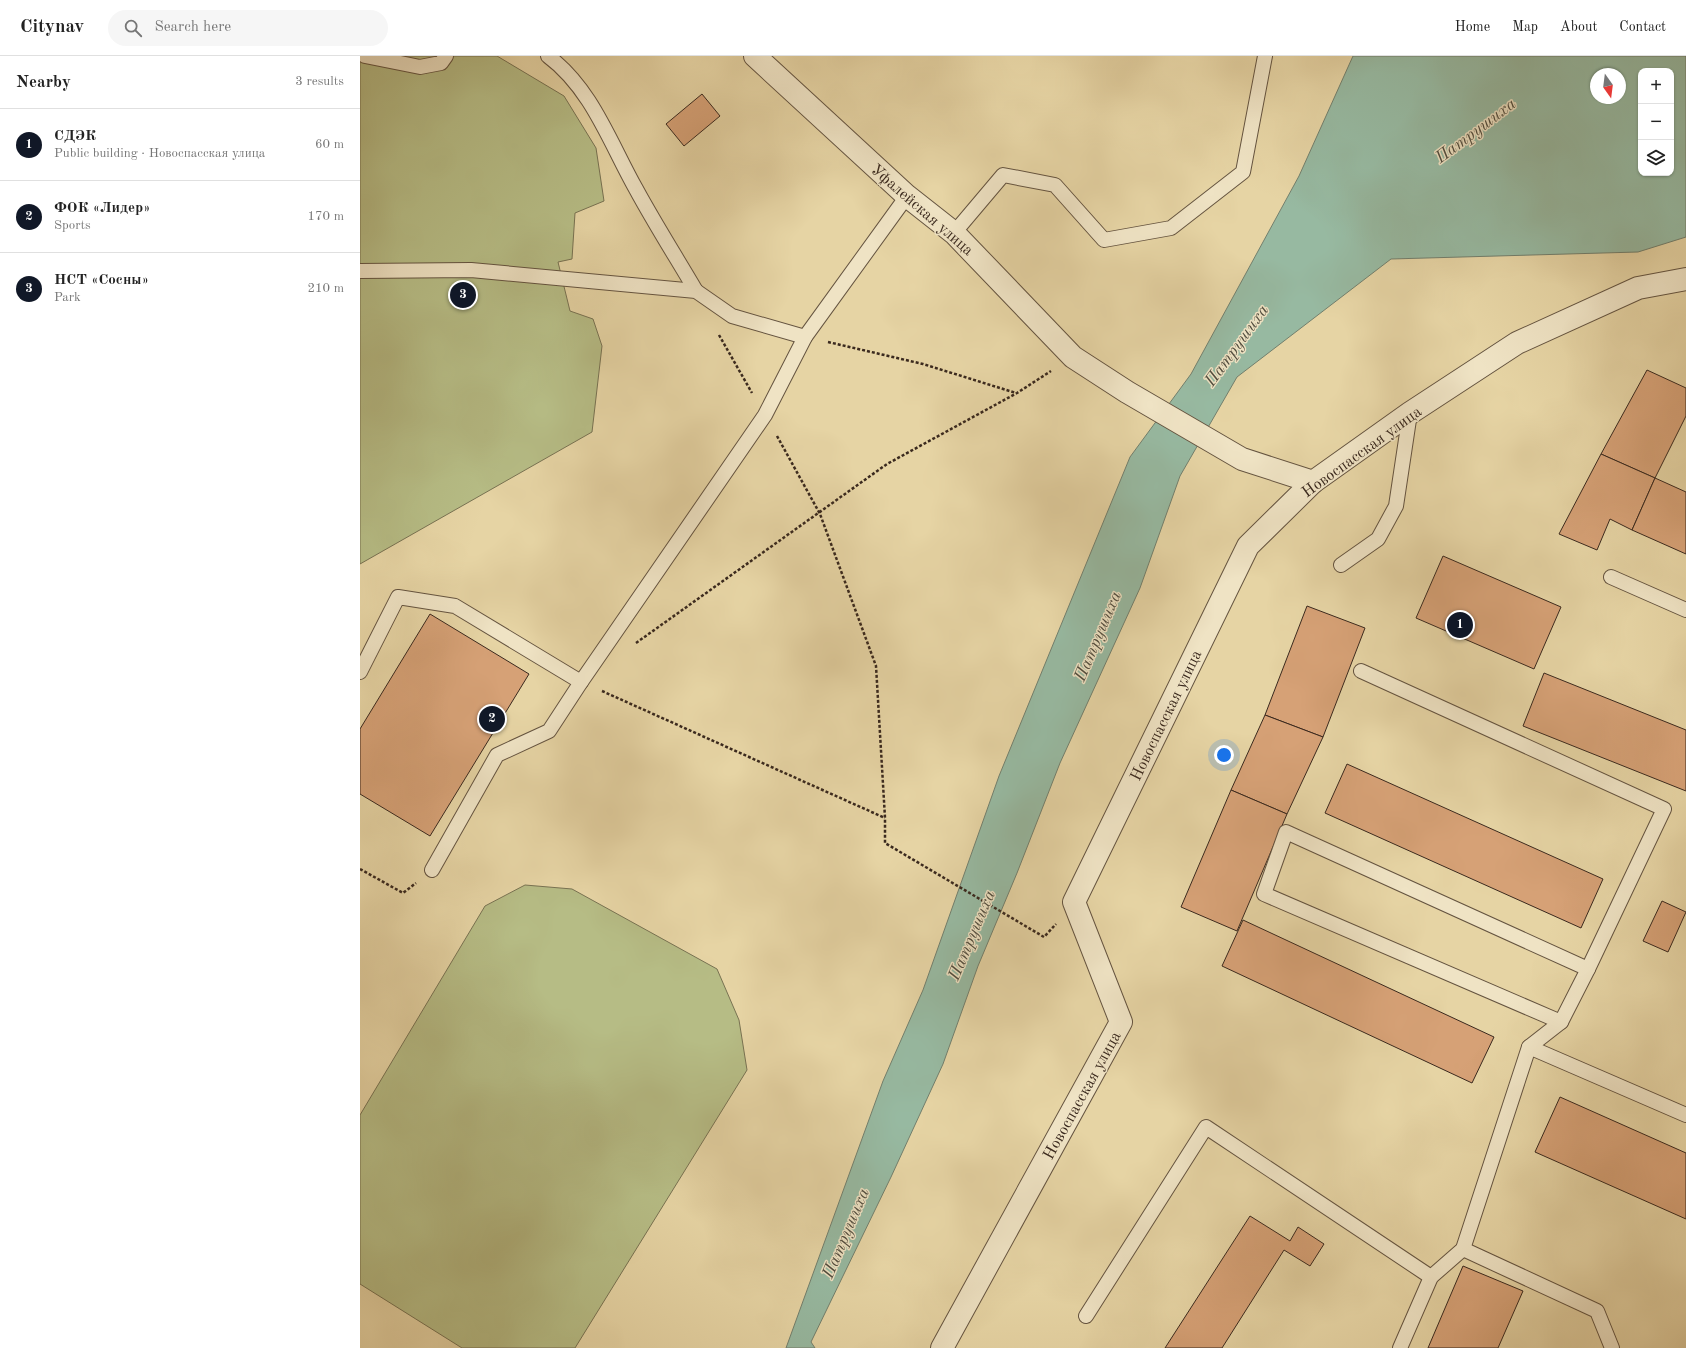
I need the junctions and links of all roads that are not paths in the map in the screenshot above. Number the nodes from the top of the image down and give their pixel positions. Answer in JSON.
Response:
{"nodes":[{"id":1,"x":365,"y":56,"type":"edge"},
{"id":2,"x":446,"y":56,"type":"edge"},
{"id":3,"x":548,"y":56,"type":"edge"},
{"id":4,"x":755,"y":56,"type":"edge"},
{"id":5,"x":1265,"y":56,"type":"edge"},
{"id":6,"x":907,"y":196,"type":"junction"},
{"id":7,"x":954,"y":233,"type":"junction"},
{"id":8,"x":360,"y":271,"type":"edge"},
{"id":9,"x":1686,"y":279,"type":"edge"},
{"id":10,"x":696,"y":291,"type":"junction"},
{"id":11,"x":805,"y":337,"type":"junction"},
{"id":12,"x":1410,"y":413,"type":"junction"},
{"id":13,"x":1313,"y":482,"type":"junction"},
{"id":14,"x":1341,"y":565,"type":"dead end"},
{"id":15,"x":1611,"y":577,"type":"dead end"},
{"id":16,"x":1686,"y":610,"type":"edge"},
{"id":17,"x":360,"y":672,"type":"edge"},
{"id":18,"x":1361,"y":672,"type":"dead end"},
{"id":19,"x":582,"y":682,"type":"junction"},
{"id":20,"x":432,"y":870,"type":"road end"},
{"id":21,"x":1588,"y":969,"type":"junction"},
{"id":22,"x":1561,"y":1022,"type":"junction"},
{"id":23,"x":1529,"y":1047,"type":"junction"},
{"id":24,"x":1686,"y":1116,"type":"edge"},
{"id":25,"x":1463,"y":1249,"type":"junction"},
{"id":26,"x":1430,"y":1276,"type":"junction"},
{"id":27,"x":1086,"y":1316,"type":"dead end"},
{"id":28,"x":942,"y":1348,"type":"edge"},
{"id":29,"x":1400,"y":1348,"type":"edge"},
{"id":30,"x":1612,"y":1348,"type":"edge"}],
"edges":[{"from":1,"to":2,"type":"lane"},
{"from":3,"to":10,"type":"lane"},
{"from":4,"to":6,"type":"street","name":"Уфалейская улица"},
{"from":5,"to":7,"type":"lane"},
{"from":6,"to":7,"type":"street","name":"Уфалейская улица"},
{"from":6,"to":11,"type":"lane"},
{"from":7,"to":13,"type":"street","name":"Уфалейская улица"},
{"from":8,"to":10,"type":"lane"},
{"from":9,"to":12,"type":"street","name":"Новоспасская улица"},
{"from":10,"to":11,"type":"lane"},
{"from":11,"to":19,"type":"lane"},
{"from":12,"to":13,"type":"street","name":"Новоспасская улица"},
{"from":12,"to":14,"type":"lane"},
{"from":13,"to":28,"type":"street","name":"Новоспасская улица"},
{"from":15,"to":16,"type":"lane"},
{"from":17,"to":19,"type":"lane"},
{"from":18,"to":21,"type":"lane"},
{"from":19,"to":20,"type":"lane"},
{"from":21,"to":22,"type":"lane"},
{"from":21,"to":22,"type":"lane"},
{"from":22,"to":23,"type":"lane"},
{"from":23,"to":24,"type":"lane"},
{"from":23,"to":25,"type":"lane"},
{"from":25,"to":26,"type":"lane"},
{"from":25,"to":30,"type":"lane"},
{"from":26,"to":27,"type":"lane"},
{"from":26,"to":29,"type":"lane"}]}
